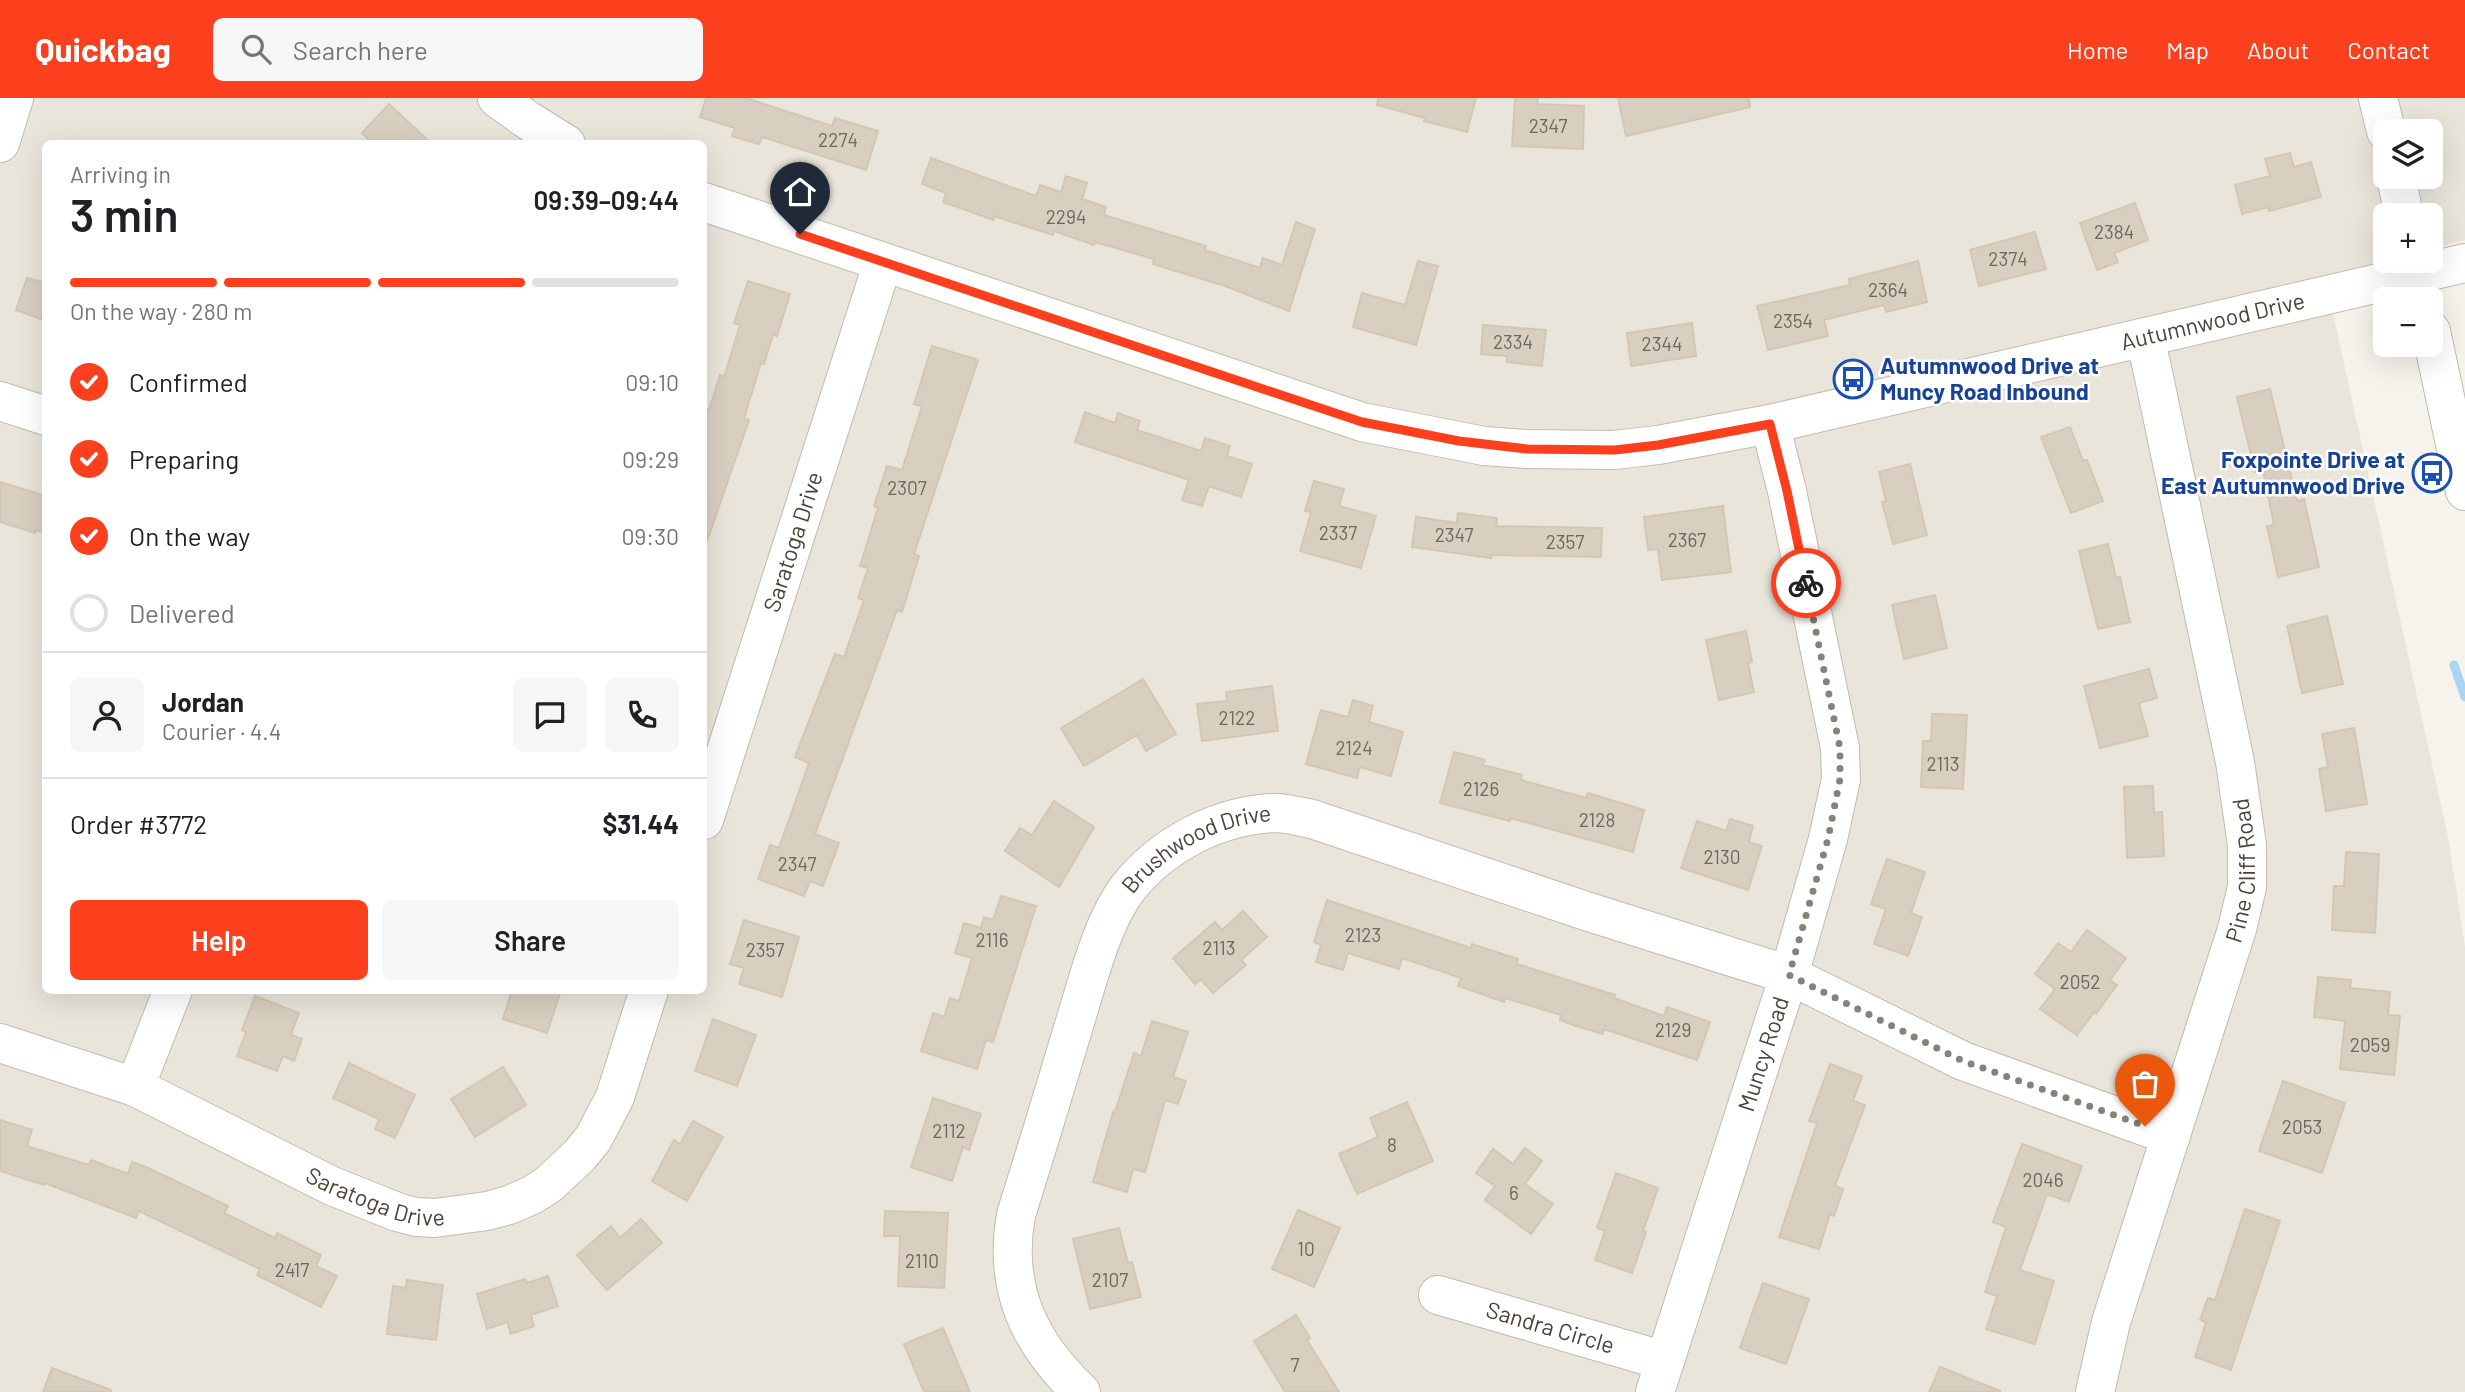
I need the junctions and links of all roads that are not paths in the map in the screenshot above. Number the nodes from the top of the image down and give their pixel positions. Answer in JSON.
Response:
{"nodes":[{"id":1,"x":14,"y":98,"type":"edge"},
{"id":2,"x":498,"y":98,"type":"edge"},
{"id":3,"x":2378,"y":98,"type":"edge"},
{"id":4,"x":2383,"y":119,"type":"edge"},
{"id":5,"x":560,"y":140,"type":"edge"},
{"id":6,"x":0,"y":143,"type":"edge"},
{"id":7,"x":707,"y":203,"type":"edge"},
{"id":8,"x":883,"y":262,"type":"junction"},
{"id":9,"x":2465,"y":263,"type":"edge"},
{"id":10,"x":2419,"y":278,"type":"edge"},
{"id":11,"x":2144,"y":338,"type":"junction"},
{"id":12,"x":2437,"y":357,"type":"edge"},
{"id":13,"x":0,"y":401,"type":"edge"},
{"id":14,"x":42,"y":415,"type":"edge"},
{"id":15,"x":1770,"y":424,"type":"junction"},
{"id":16,"x":2465,"y":491,"type":"edge"},
{"id":17,"x":707,"y":811,"type":"edge"},
{"id":18,"x":1789,"y":975,"type":"junction"},
{"id":19,"x":171,"y":994,"type":"edge"},
{"id":20,"x":648,"y":994,"type":"edge"},
{"id":21,"x":0,"y":1043,"type":"edge"},
{"id":22,"x":135,"y":1087,"type":"junction"},
{"id":23,"x":2171,"y":1136,"type":"junction"},
{"id":24,"x":1438,"y":1295,"type":"dead end"},
{"id":25,"x":1660,"y":1377,"type":"edge"},
{"id":26,"x":1081,"y":1392,"type":"edge"},
{"id":27,"x":2095,"y":1392,"type":"edge"}],
"edges":[{"from":1,"to":6,"type":"street"},
{"from":2,"to":5,"type":"street"},
{"from":3,"to":4,"type":"street"},
{"from":7,"to":8,"type":"street","name":"Autumnwood Drive"},
{"from":8,"to":15,"type":"street","name":"Autumnwood Drive"},
{"from":8,"to":17,"type":"street","name":"Saratoga Drive"},
{"from":9,"to":10,"type":"street","name":"Autumnwood Drive"},
{"from":10,"to":11,"type":"street","name":"Autumnwood Drive"},
{"from":11,"to":15,"type":"street","name":"Autumnwood Drive"},
{"from":11,"to":23,"type":"street","name":"Pine Cliff Road"},
{"from":12,"to":16,"type":"street"},
{"from":13,"to":14,"type":"street"},
{"from":15,"to":18,"type":"street","name":"Muncy Road"},
{"from":18,"to":23,"type":"street","name":"Brushwood Drive"},
{"from":18,"to":25,"type":"street","name":"Muncy Road"},
{"from":18,"to":26,"type":"street","name":"Brushwood Drive"},
{"from":19,"to":22,"type":"street"},
{"from":20,"to":22,"type":"street","name":"Saratoga Drive"},
{"from":21,"to":22,"type":"street","name":"Saratoga Drive"},
{"from":23,"to":27,"type":"street","name":"Pine Cliff Road"},
{"from":24,"to":25,"type":"street","name":"Sandra Circle"}]}
